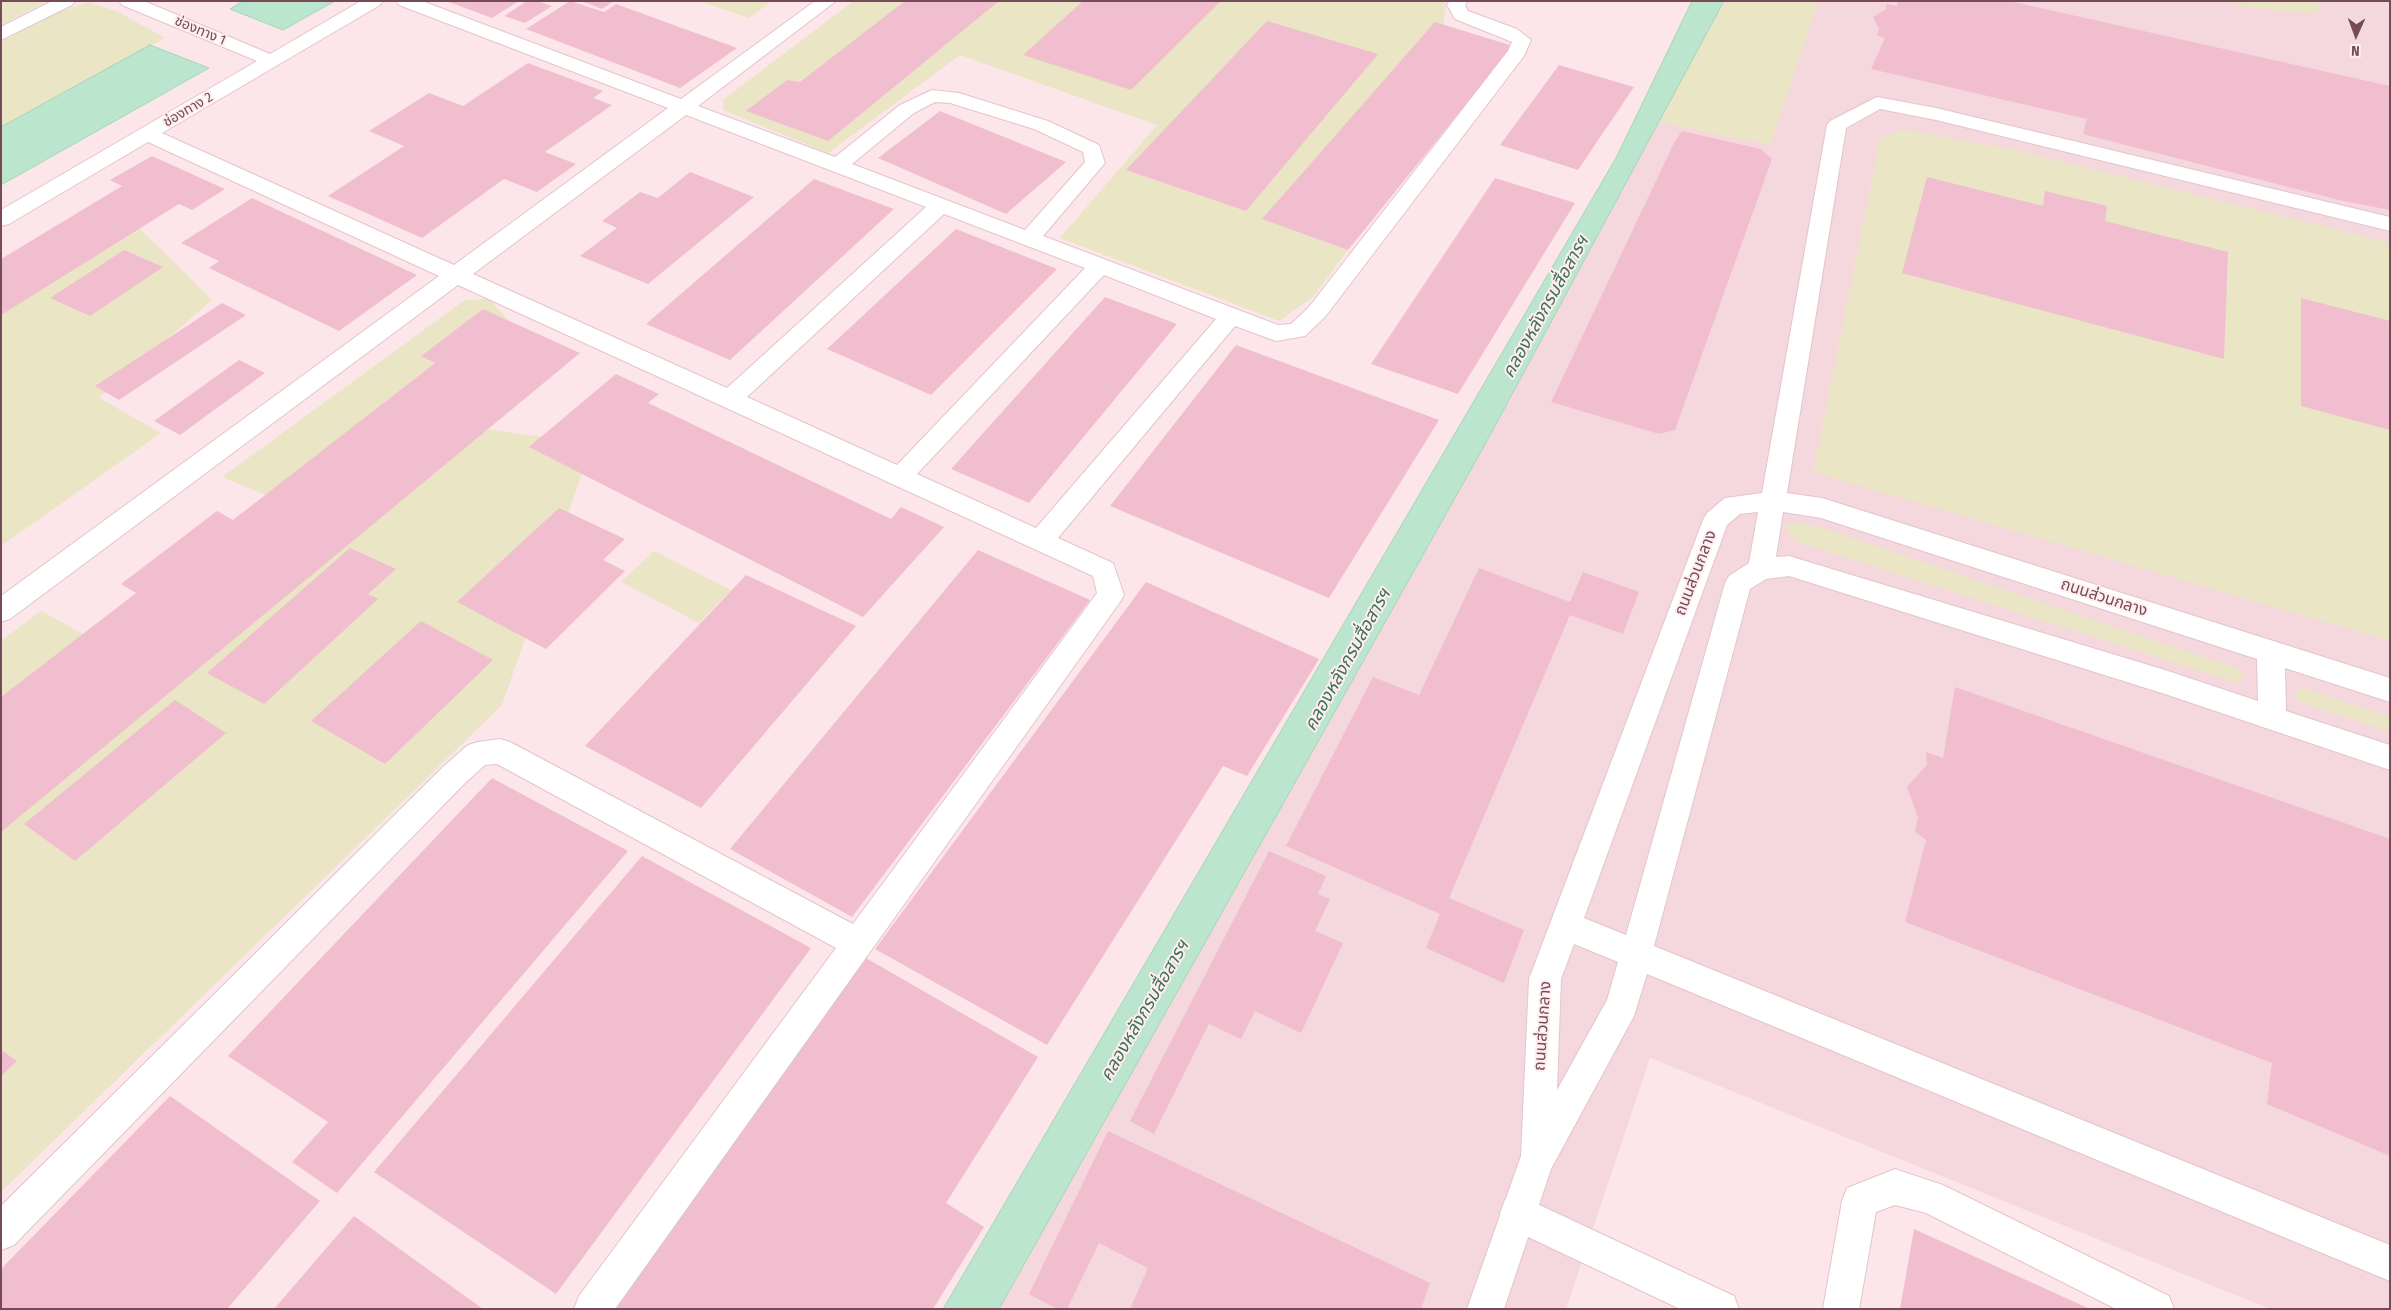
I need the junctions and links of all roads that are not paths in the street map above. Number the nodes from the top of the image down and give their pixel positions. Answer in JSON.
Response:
{"nodes":[{"id":1,"x":66,"y":1,"type":"edge"},
{"id":2,"x":128,"y":1,"type":"edge"},
{"id":3,"x":374,"y":1,"type":"edge"},
{"id":4,"x":405,"y":1,"type":"edge"},
{"id":5,"x":828,"y":1,"type":"edge"},
{"id":6,"x":1458,"y":1,"type":"edge"},
{"id":7,"x":1,"y":34,"type":"edge"},
{"id":8,"x":272,"y":61,"type":"junction"},
{"id":9,"x":684,"y":107,"type":"junction"},
{"id":10,"x":147,"y":134,"type":"junction"},
{"id":11,"x":837,"y":166,"type":"junction"},
{"id":12,"x":941,"y":205,"type":"junction"},
{"id":13,"x":1,"y":218,"type":"edge"},
{"id":14,"x":2390,"y":224,"type":"edge"},
{"id":15,"x":1028,"y":239,"type":"junction"},
{"id":16,"x":1100,"y":266,"type":"junction"},
{"id":17,"x":456,"y":276,"type":"junction"},
{"id":18,"x":1231,"y":316,"type":"junction"},
{"id":19,"x":729,"y":400,"type":"junction"},
{"id":20,"x":900,"y":477,"type":"junction"},
{"id":21,"x":1772,"y":501,"type":"junction"},
{"id":22,"x":1040,"y":541,"type":"junction"},
{"id":23,"x":1761,"y":569,"type":"junction"},
{"id":24,"x":1,"y":611,"type":"edge"},
{"id":25,"x":2271,"y":652,"type":"junction"},
{"id":26,"x":2390,"y":690,"type":"edge"},
{"id":27,"x":2272,"y":718,"type":"junction"},
{"id":28,"x":2390,"y":758,"type":"edge"},
{"id":29,"x":1564,"y":926,"type":"junction"},
{"id":30,"x":858,"y":943,"type":"junction"},
{"id":31,"x":1636,"y":953,"type":"junction"},
{"id":32,"x":1536,"y":1161,"type":"junction"},
{"id":33,"x":1518,"y":1213,"type":"junction"},
{"id":34,"x":1,"y":1232,"type":"edge"},
{"id":35,"x":2390,"y":1263,"type":"edge"},
{"id":36,"x":592,"y":1309,"type":"edge"},
{"id":37,"x":1485,"y":1309,"type":"edge"},
{"id":38,"x":1721,"y":1309,"type":"edge"},
{"id":39,"x":1841,"y":1309,"type":"edge"},
{"id":40,"x":2156,"y":1309,"type":"edge"}],
"edges":[{"from":1,"to":7,"type":"street"},
{"from":2,"to":8,"type":"street","name":"ช่องทาง 1"},
{"from":3,"to":8,"type":"street","name":"ช่องทาง 2"},
{"from":4,"to":9,"type":"street"},
{"from":5,"to":9,"type":"street"},
{"from":6,"to":18,"type":"street"},
{"from":8,"to":10,"type":"street","name":"ช่องทาง 2"},
{"from":9,"to":11,"type":"street"},
{"from":9,"to":17,"type":"street"},
{"from":10,"to":13,"type":"street","name":"ช่องทาง 2"},
{"from":10,"to":17,"type":"street"},
{"from":11,"to":12,"type":"street"},
{"from":11,"to":15,"type":"street"},
{"from":12,"to":15,"type":"street"},
{"from":12,"to":19,"type":"street"},
{"from":14,"to":21,"type":"street"},
{"from":15,"to":16,"type":"street"},
{"from":16,"to":18,"type":"street"},
{"from":16,"to":20,"type":"street"},
{"from":17,"to":19,"type":"street"},
{"from":17,"to":24,"type":"street"},
{"from":18,"to":22,"type":"street"},
{"from":19,"to":20,"type":"street"},
{"from":20,"to":22,"type":"street"},
{"from":21,"to":23,"type":"street"},
{"from":21,"to":25,"type":"street","name":"ถนนส่วนกลาง"},
{"from":21,"to":29,"type":"street","name":"ถนนส่วนกลาง"},
{"from":22,"to":30,"type":"street"},
{"from":23,"to":27,"type":"street","name":"ถนนส่วนกลาง"},
{"from":23,"to":31,"type":"street","name":"ถนนส่วนกลาง"},
{"from":25,"to":26,"type":"street","name":"ถนนส่วนกลาง"},
{"from":25,"to":27,"type":"street"},
{"from":27,"to":28,"type":"street","name":"ถนนส่วนกลาง"},
{"from":29,"to":31,"type":"street"},
{"from":29,"to":32,"type":"street","name":"ถนนส่วนกลาง"},
{"from":30,"to":34,"type":"street"},
{"from":30,"to":36,"type":"street"},
{"from":31,"to":32,"type":"street","name":"ถนนส่วนกลาง"},
{"from":31,"to":35,"type":"street"},
{"from":32,"to":33,"type":"street","name":"ถนนส่วนกลาง"},
{"from":33,"to":37,"type":"street","name":"ถนนส่วนกลาง"},
{"from":33,"to":38,"type":"street"},
{"from":39,"to":40,"type":"street"}]}
